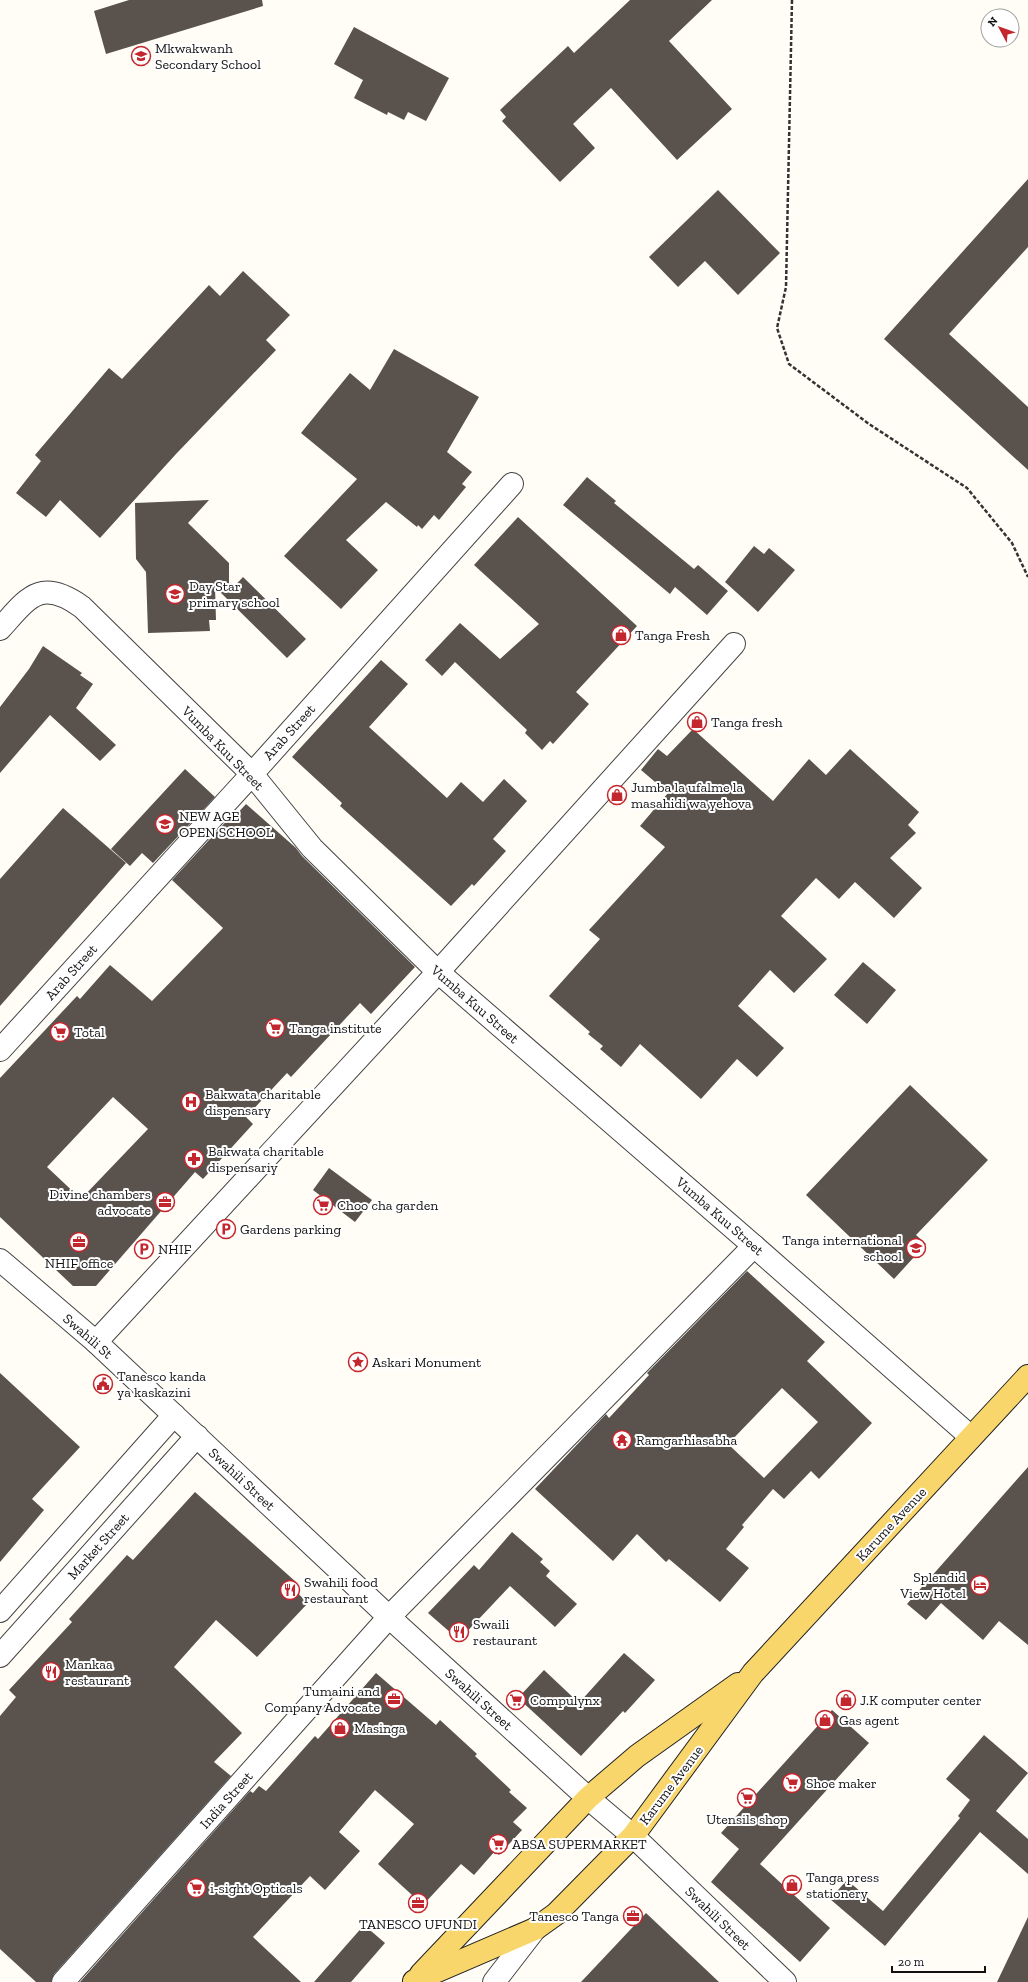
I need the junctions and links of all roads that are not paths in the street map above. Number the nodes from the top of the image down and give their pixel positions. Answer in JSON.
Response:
{"nodes":[{"id":1,"x":512,"y":484,"type":"dead end"},
{"id":2,"x":0,"y":629,"type":"edge"},
{"id":3,"x":734,"y":644,"type":"dead end"},
{"id":4,"x":252,"y":774,"type":"junction"},
{"id":5,"x":438,"y":972,"type":"junction"},
{"id":6,"x":0,"y":1050,"type":"edge"},
{"id":7,"x":754,"y":1246,"type":"junction"},
{"id":8,"x":0,"y":1260,"type":"edge"},
{"id":9,"x":96,"y":1342,"type":"junction"},
{"id":10,"x":1028,"y":1376,"type":"edge"},
{"id":11,"x":174,"y":1415,"type":"junction"},
{"id":12,"x":197,"y":1436,"type":"junction"},
{"id":13,"x":971,"y":1437,"type":"junction"},
{"id":14,"x":0,"y":1611,"type":"edge"},
{"id":15,"x":389,"y":1617,"type":"junction"},
{"id":16,"x":0,"y":1656,"type":"edge"},
{"id":17,"x":754,"y":1673,"type":"junction"},
{"id":18,"x":588,"y":1798,"type":"junction"},
{"id":19,"x":633,"y":1836,"type":"junction"},
{"id":20,"x":535,"y":1929,"type":"junction"},
{"id":21,"x":773,"y":1978,"type":"edge"},
{"id":22,"x":63,"y":1982,"type":"edge"},
{"id":23,"x":414,"y":1982,"type":"edge"},
{"id":24,"x":494,"y":1982,"type":"edge"}],
"edges":[{"from":1,"to":4,"type":"street","name":"Arab Street"},
{"from":2,"to":4,"type":"street","name":"Vumba Kuu Street"},
{"from":3,"to":5,"type":"street"},
{"from":4,"to":5,"type":"street","name":"Vumba Kuu Street"},
{"from":4,"to":6,"type":"street","name":"Arab Street"},
{"from":5,"to":7,"type":"street","name":"Vumba Kuu Street"},
{"from":5,"to":9,"type":"street"},
{"from":7,"to":13,"type":"street","name":"Vumba Kuu Street"},
{"from":7,"to":15,"type":"street","name":"India Street"},
{"from":8,"to":9,"type":"street","name":"Swahili St"},
{"from":9,"to":11,"type":"street","name":"Swahili St"},
{"from":10,"to":13,"type":"main road","name":"Karume Avenue"},
{"from":11,"to":12,"type":"street","name":"Swahili Street"},
{"from":11,"to":14,"type":"street"},
{"from":12,"to":15,"type":"street","name":"Swahili Street"},
{"from":12,"to":16,"type":"street","name":"Market Street"},
{"from":13,"to":17,"type":"main road","name":"Karume Avenue"},
{"from":15,"to":18,"type":"street","name":"Swahili Street"},
{"from":15,"to":22,"type":"street","name":"India Street"},
{"from":17,"to":18,"type":"main road","name":"Karume Avenue"},
{"from":17,"to":19,"type":"main road","name":"Karume Avenue"},
{"from":18,"to":19,"type":"street","name":"Swahili Street"},
{"from":18,"to":23,"type":"main road","name":"Karume Avenue"},
{"from":19,"to":20,"type":"main road","name":"Karume Avenue"},
{"from":19,"to":21,"type":"street","name":"Swahili Street"},
{"from":20,"to":23,"type":"main road","name":"Karume Avenue"},
{"from":20,"to":24,"type":"street"}]}
